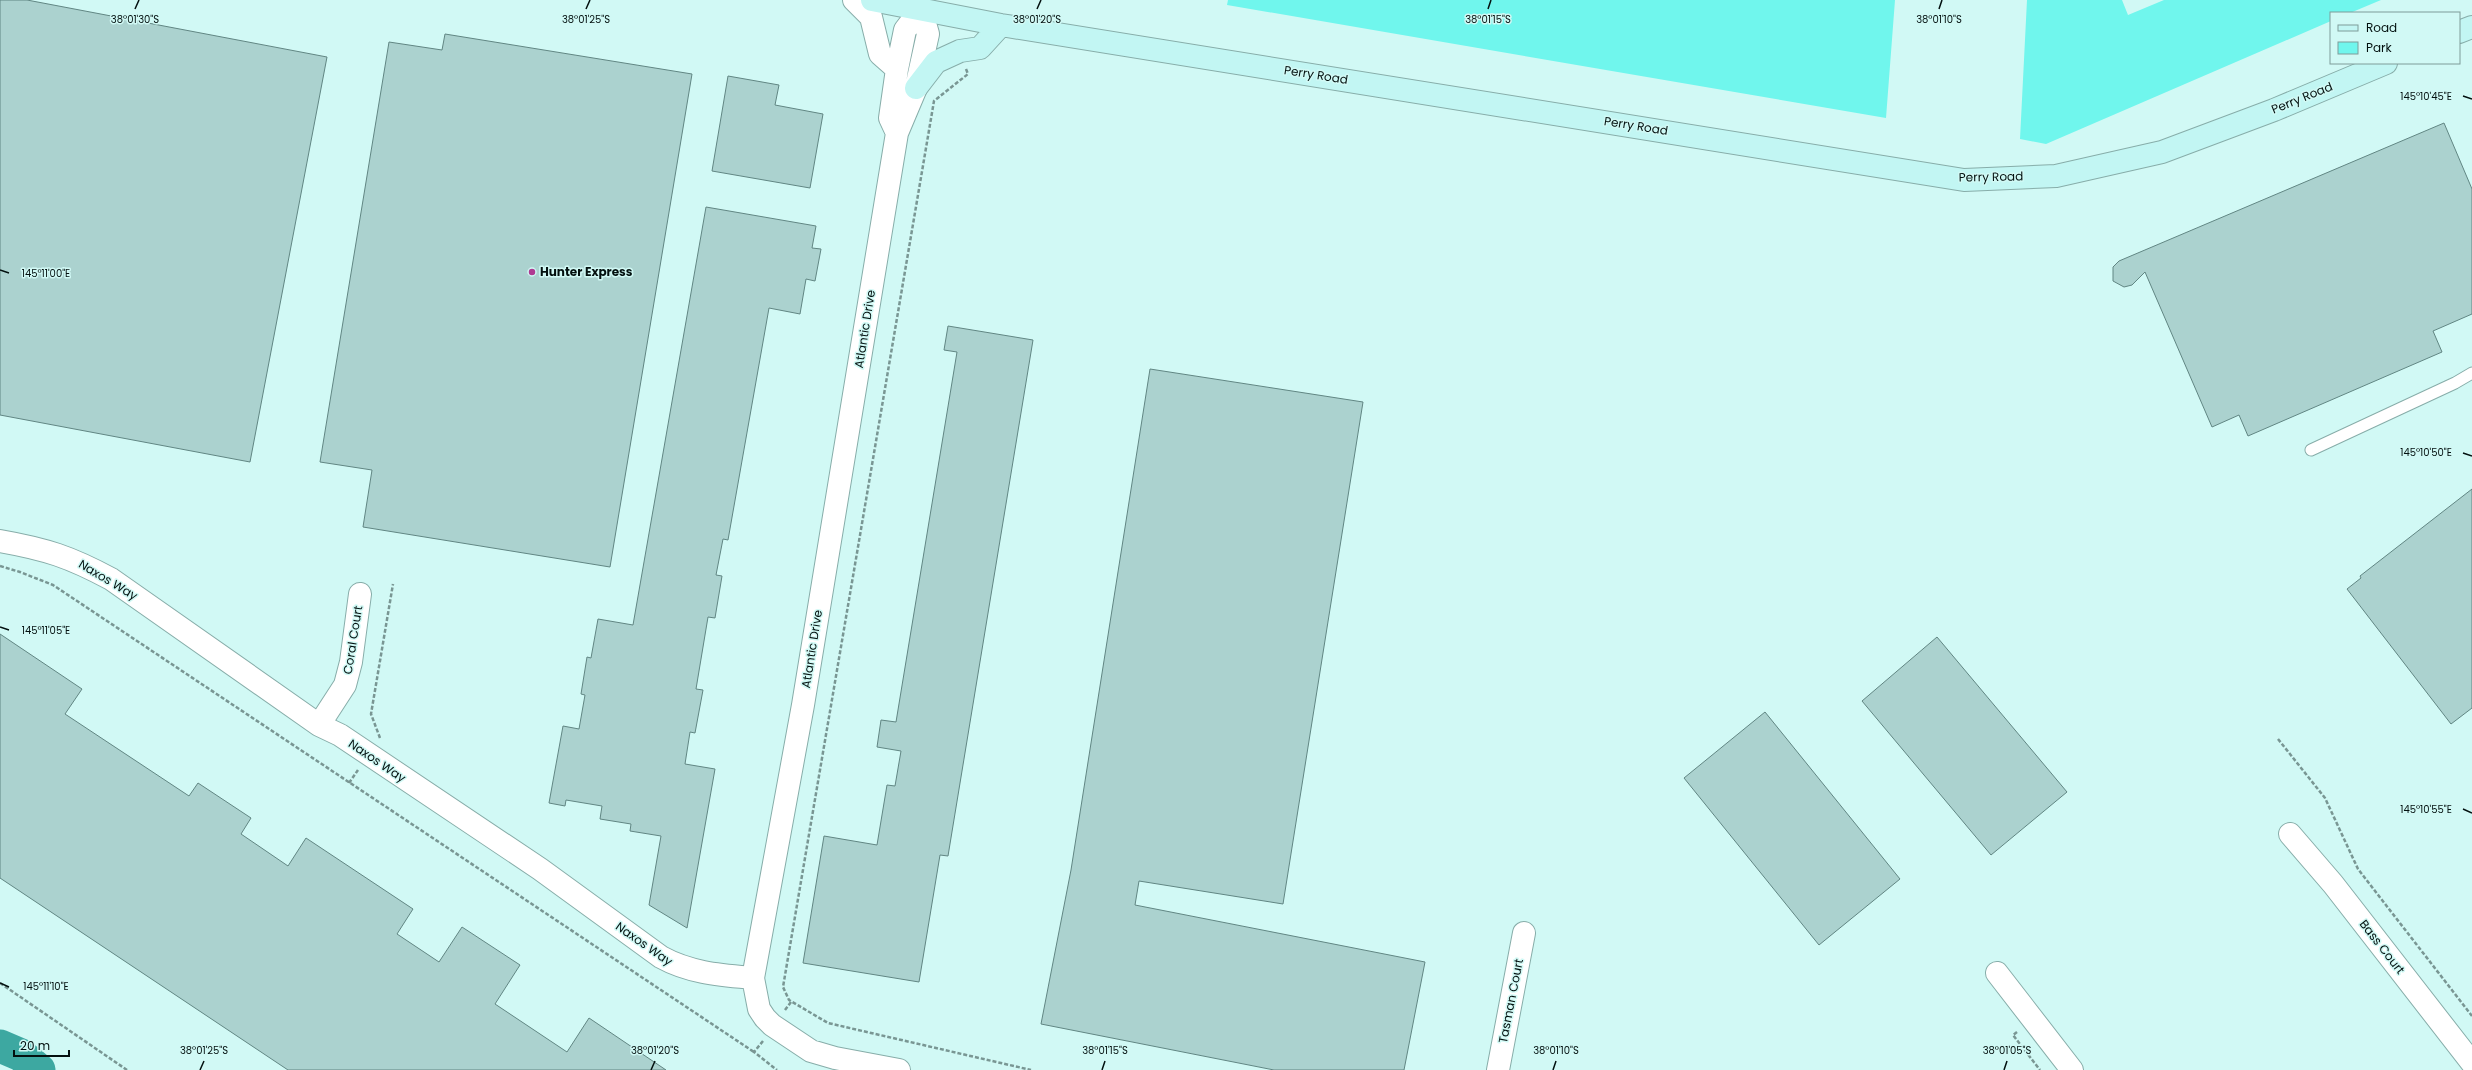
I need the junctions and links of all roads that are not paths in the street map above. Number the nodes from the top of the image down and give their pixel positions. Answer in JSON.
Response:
{"nodes":[{"id":1,"x":854,"y":0,"type":"edge"},
{"id":2,"x":872,"y":0,"type":"edge"},
{"id":3,"x":921,"y":9,"type":"junction"},
{"id":4,"x":1001,"y":25,"type":"junction"},
{"id":5,"x":2472,"y":27,"type":"edge"},
{"id":6,"x":2460,"y":32,"type":"edge"},
{"id":7,"x":2384,"y":64,"type":"edge"},
{"id":8,"x":897,"y":69,"type":"junction"},
{"id":9,"x":916,"y":88,"type":"junction"},
{"id":10,"x":897,"y":133,"type":"junction"},
{"id":11,"x":2472,"y":373,"type":"edge"},
{"id":12,"x":2310,"y":450,"type":"dead end"},
{"id":13,"x":0,"y":542,"type":"edge"},
{"id":14,"x":360,"y":594,"type":"dead end"},
{"id":15,"x":319,"y":725,"type":"junction"},
{"id":16,"x":2290,"y":834,"type":"dead end"},
{"id":17,"x":1524,"y":933,"type":"dead end"},
{"id":18,"x":1997,"y":973,"type":"dead end"},
{"id":19,"x":753,"y":978,"type":"junction"},
{"id":20,"x":2472,"y":1063,"type":"edge"},
{"id":21,"x":898,"y":1070,"type":"edge"},
{"id":22,"x":1498,"y":1070,"type":"edge"},
{"id":23,"x":2072,"y":1070,"type":"edge"}],
"edges":[{"from":1,"to":8,"type":"street"},
{"from":2,"to":3,"type":"main road","name":"Perry Road"},
{"from":3,"to":4,"type":"main road","name":"Perry Road"},
{"from":3,"to":8,"type":"street","name":"Atlantic Drive"},
{"from":3,"to":9,"type":"street","name":"Atlantic Drive"},
{"from":4,"to":7,"type":"main road","name":"Perry Road"},
{"from":4,"to":9,"type":"main road"},
{"from":5,"to":6,"type":"main road"},
{"from":8,"to":10,"type":"street","name":"Atlantic Drive"},
{"from":9,"to":10,"type":"street","name":"Atlantic Drive"},
{"from":10,"to":19,"type":"street","name":"Atlantic Drive"},
{"from":11,"to":12,"type":"lane"},
{"from":13,"to":15,"type":"street","name":"Naxos Way"},
{"from":14,"to":15,"type":"street","name":"Coral Court"},
{"from":15,"to":19,"type":"street","name":"Naxos Way"},
{"from":16,"to":20,"type":"street","name":"Bass Court"},
{"from":17,"to":22,"type":"street","name":"Tasman Court"},
{"from":18,"to":23,"type":"street"},
{"from":19,"to":21,"type":"street","name":"Atlantic Drive"}]}
